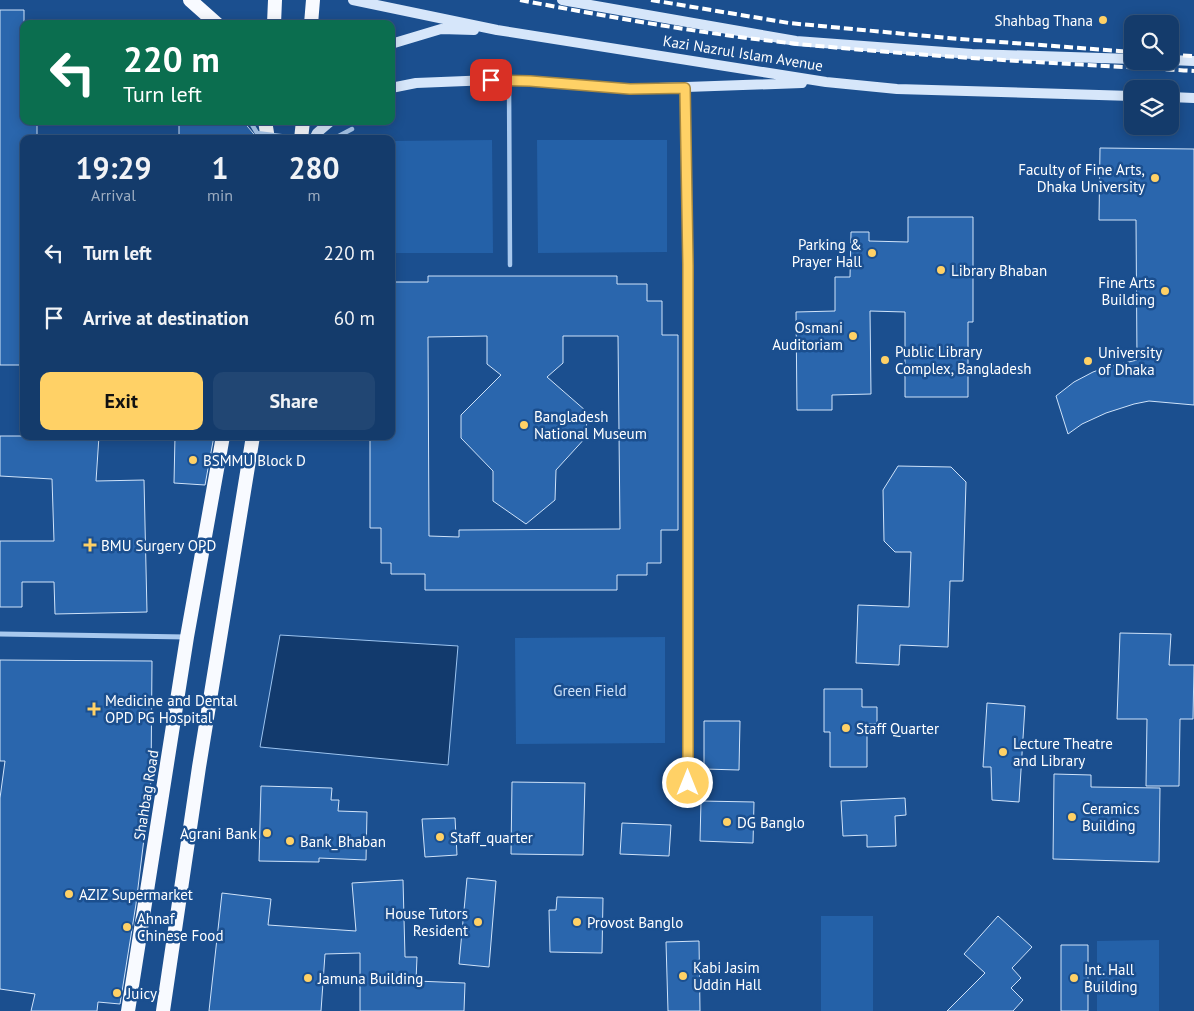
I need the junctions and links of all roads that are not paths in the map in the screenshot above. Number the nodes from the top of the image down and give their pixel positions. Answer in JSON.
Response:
{"nodes":[{"id":1,"x":190,"y":0,"type":"edge"},
{"id":2,"x":275,"y":0,"type":"edge"},
{"id":3,"x":313,"y":0,"type":"edge"},
{"id":4,"x":353,"y":0,"type":"edge"},
{"id":5,"x":562,"y":0,"type":"edge"},
{"id":6,"x":212,"y":20,"type":"edge"},
{"id":7,"x":274,"y":20,"type":"edge"},
{"id":8,"x":311,"y":20,"type":"edge"},
{"id":9,"x":497,"y":30,"type":"junction"},
{"id":10,"x":395,"y":43,"type":"edge"},
{"id":11,"x":1124,"y":59,"type":"edge"},
{"id":12,"x":1179,"y":60,"type":"edge"},
{"id":13,"x":1194,"y":61,"type":"edge"},
{"id":14,"x":509,"y":81,"type":"junction"},
{"id":15,"x":826,"y":82,"type":"junction"},
{"id":16,"x":395,"y":87,"type":"edge"},
{"id":17,"x":685,"y":88,"type":"junction"},
{"id":18,"x":1124,"y":96,"type":"edge"},
{"id":19,"x":1179,"y":97,"type":"edge"},
{"id":20,"x":1194,"y":98,"type":"edge"},
{"id":21,"x":252,"y":125,"type":"edge"},
{"id":22,"x":326,"y":125,"type":"edge"},
{"id":23,"x":352,"y":129,"type":"dead end"},
{"id":24,"x":272,"y":135,"type":"edge"},
{"id":25,"x":316,"y":135,"type":"edge"},
{"id":26,"x":341,"y":135,"type":"edge"},
{"id":27,"x":510,"y":265,"type":"dead end"},
{"id":28,"x":222,"y":440,"type":"edge"},
{"id":29,"x":252,"y":440,"type":"edge"},
{"id":30,"x":0,"y":634,"type":"edge"},
{"id":31,"x":187,"y":637,"type":"junction"},
{"id":32,"x":688,"y":783,"type":"dead end"},
{"id":33,"x":128,"y":1011,"type":"edge"},
{"id":34,"x":162,"y":1011,"type":"edge"}],
"edges":[{"from":1,"to":6,"type":"highway"},
{"from":2,"to":7,"type":"highway"},
{"from":3,"to":8,"type":"highway"},
{"from":4,"to":9,"type":"main road","name":"Kazi Nazrul Islam Avenue"},
{"from":5,"to":11,"type":"main road","name":"Kazi Nazrul Islam Avenue"},
{"from":9,"to":10,"type":"main road"},
{"from":9,"to":15,"type":"main road","name":"Kazi Nazrul Islam Avenue"},
{"from":12,"to":13,"type":"main road"},
{"from":14,"to":16,"type":"main road"},
{"from":14,"to":17,"type":"main road"},
{"from":14,"to":27,"type":"street"},
{"from":15,"to":17,"type":"main road"},
{"from":15,"to":18,"type":"main road","name":"Kazi Nazrul Islam Avenue"},
{"from":17,"to":32,"type":"street"},
{"from":19,"to":20,"type":"main road"},
{"from":21,"to":24,"type":"street","bridge":true},
{"from":22,"to":25,"type":"main road"},
{"from":23,"to":26,"type":"street"},
{"from":28,"to":31,"type":"highway","name":"Shahbag Road"},
{"from":29,"to":34,"type":"highway"},
{"from":30,"to":31,"type":"street"},
{"from":31,"to":33,"type":"highway","name":"Shahbag Road"}]}
